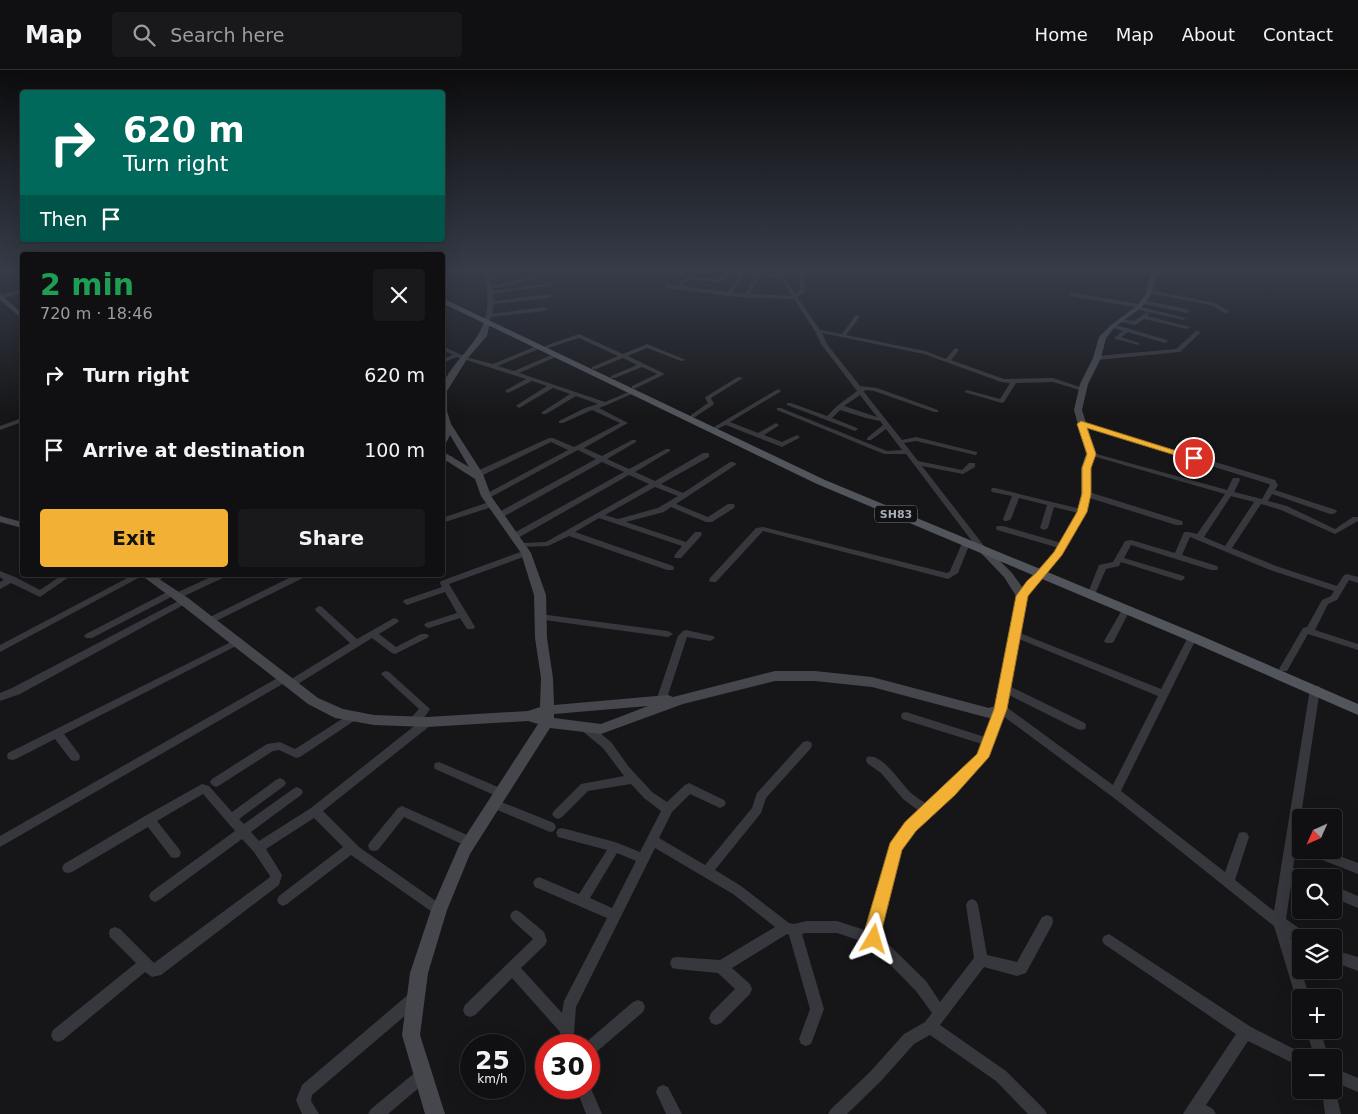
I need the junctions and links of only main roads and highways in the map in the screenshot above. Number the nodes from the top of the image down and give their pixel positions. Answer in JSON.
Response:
{"nodes":[{"id":1,"x":485,"y":318,"type":"edge"},
{"id":2,"x":488,"y":319,"type":"joint"},
{"id":3,"x":544,"y":347,"type":"junction"},
{"id":4,"x":633,"y":389,"type":"junction"},
{"id":5,"x":976,"y":545,"type":"junction"},
{"id":6,"x":1042,"y":573,"type":"junction"},
{"id":7,"x":1358,"y":702,"type":"edge"},
{"id":8,"x":1358,"y":710,"type":"edge"}],
"edges":[{"from":1,"to":2,"type":"main road","number":"SH83"},
{"from":2,"to":3,"type":"main road","number":"SH83"},
{"from":3,"to":4,"type":"main road","number":"SH83"},
{"from":3,"to":4,"type":"main road","number":"SH83"},
{"from":4,"to":5,"type":"main road","number":"SH83"},
{"from":4,"to":5,"type":"main road","number":"SH83"},
{"from":5,"to":6,"type":"main road","number":"SH83"},
{"from":6,"to":7,"type":"main road","number":"SH83"},
{"from":6,"to":8,"type":"main road","number":"SH83"}]}
